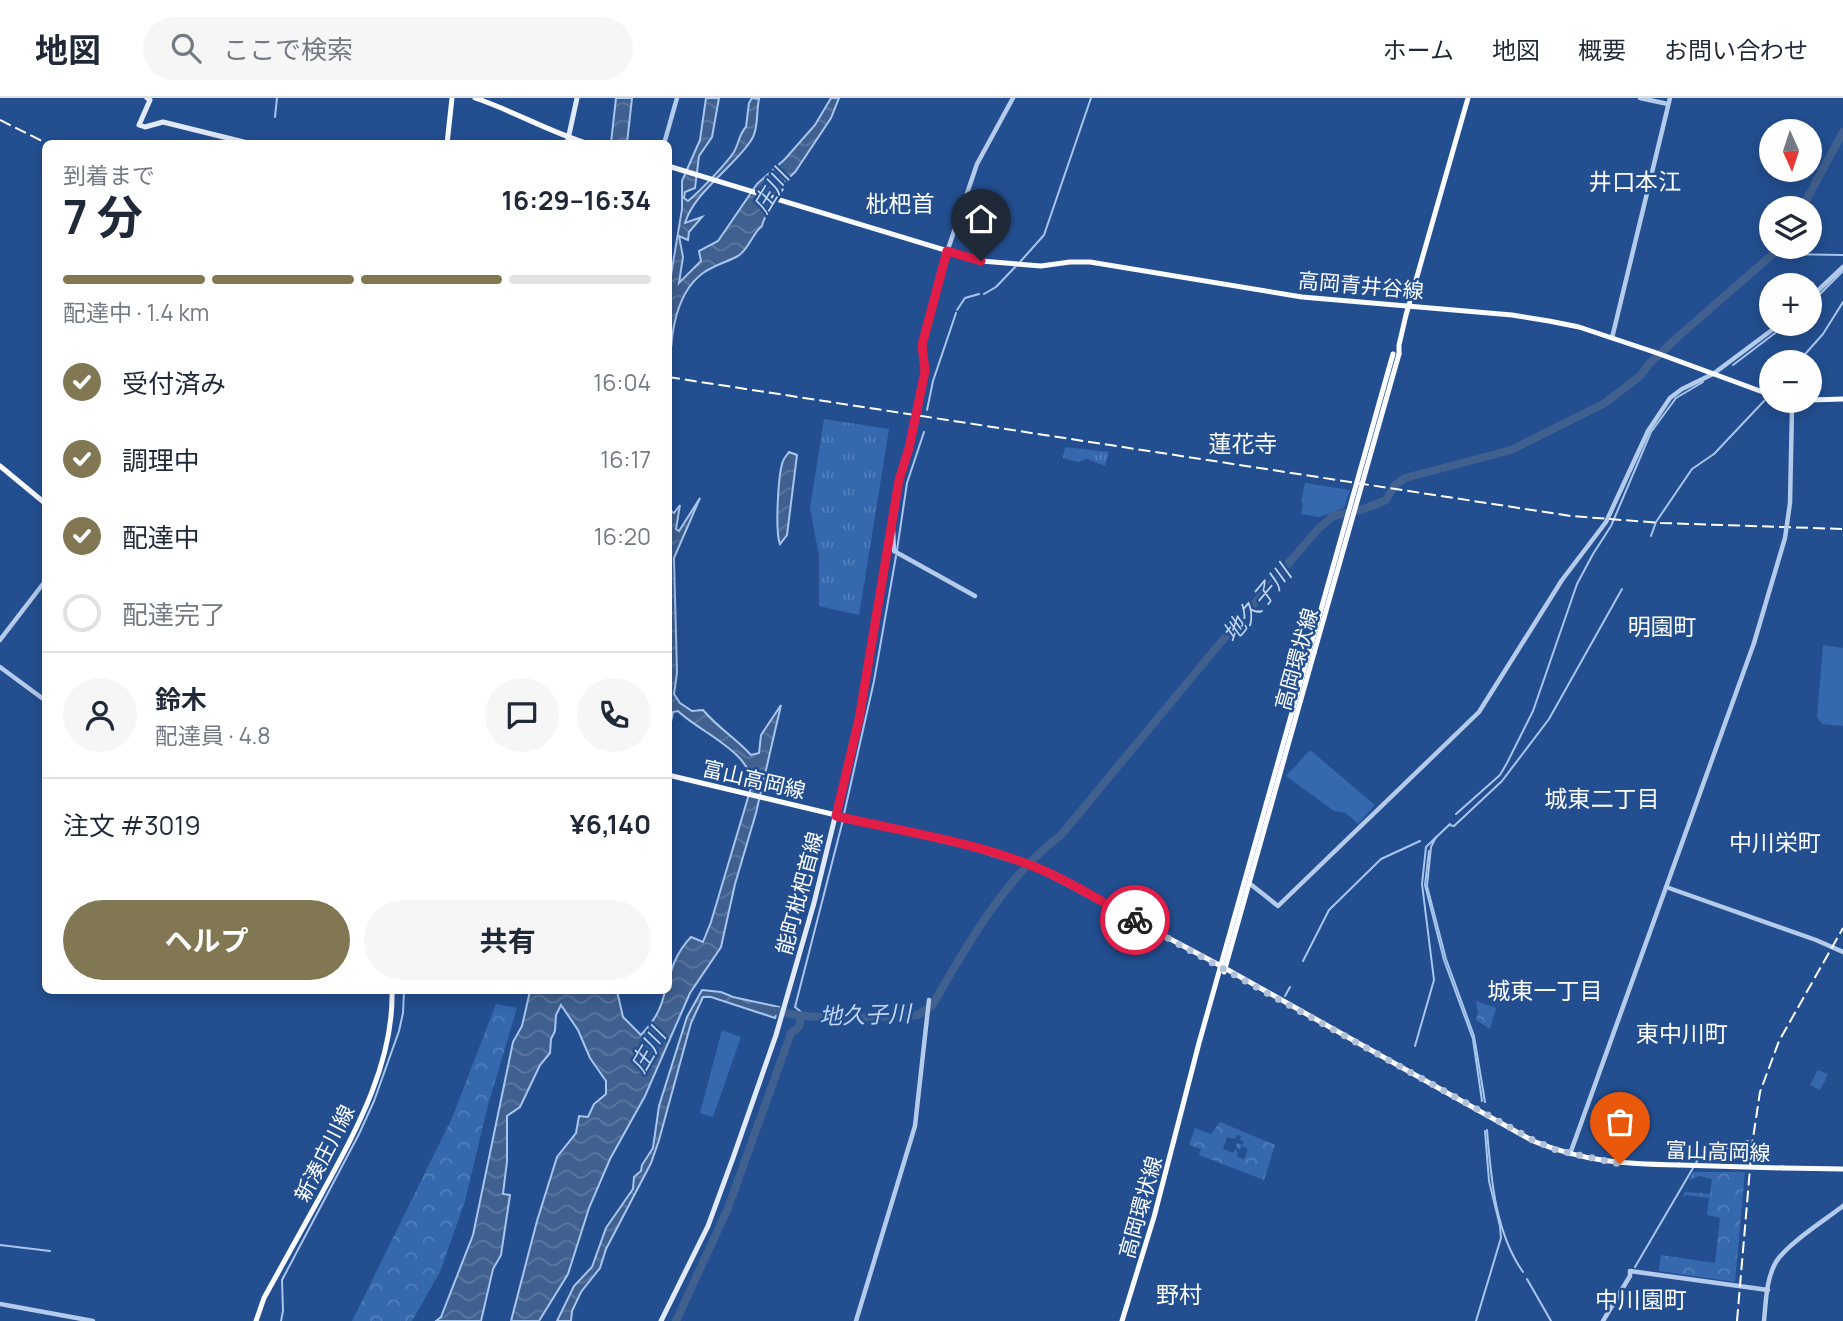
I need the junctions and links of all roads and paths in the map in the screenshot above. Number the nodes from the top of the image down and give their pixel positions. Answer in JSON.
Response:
{"nodes":[{"id":1,"x":452,"y":98,"type":"edge"},
{"id":2,"x":475,"y":98,"type":"edge"},
{"id":3,"x":577,"y":98,"type":"edge"},
{"id":4,"x":677,"y":98,"type":"edge"},
{"id":5,"x":1013,"y":98,"type":"edge"},
{"id":6,"x":1468,"y":98,"type":"edge"},
{"id":7,"x":1640,"y":98,"type":"edge"},
{"id":8,"x":1670,"y":98,"type":"edge"},
{"id":9,"x":149,"y":99,"type":"edge"},
{"id":10,"x":1668,"y":104,"type":"junction"},
{"id":11,"x":236,"y":140,"type":"edge"},
{"id":12,"x":447,"y":140,"type":"edge"},
{"id":13,"x":566,"y":140,"type":"edge"},
{"id":14,"x":568,"y":140,"type":"edge"},
{"id":15,"x":665,"y":140,"type":"edge"},
{"id":16,"x":672,"y":167,"type":"edge"},
{"id":17,"x":944,"y":250,"type":"junction"},
{"id":18,"x":1843,"y":267,"type":"edge"},
{"id":19,"x":1822,"y":287,"type":"edge"},
{"id":20,"x":1409,"y":306,"type":"junction"},
{"id":21,"x":1764,"y":336,"type":"edge"},
{"id":22,"x":1612,"y":338,"type":"junction"},
{"id":23,"x":1713,"y":374,"type":"junction"},
{"id":24,"x":1759,"y":391,"type":"edge"},
{"id":25,"x":1843,"y":399,"type":"edge"},
{"id":26,"x":1822,"y":400,"type":"edge"},
{"id":27,"x":1791,"y":413,"type":"edge"},
{"id":28,"x":0,"y":466,"type":"edge"},
{"id":29,"x":42,"y":501,"type":"edge"},
{"id":30,"x":891,"y":526,"type":"junction"},
{"id":31,"x":42,"y":585,"type":"edge"},
{"id":32,"x":975,"y":596,"type":"dead end"},
{"id":33,"x":0,"y":640,"type":"edge"},
{"id":34,"x":0,"y":667,"type":"edge"},
{"id":35,"x":42,"y":698,"type":"edge"},
{"id":36,"x":672,"y":776,"type":"edge"},
{"id":37,"x":841,"y":817,"type":"junction"},
{"id":38,"x":1247,"y":883,"type":"junction"},
{"id":39,"x":1666,"y":887,"type":"junction"},
{"id":40,"x":1843,"y":952,"type":"edge"},
{"id":41,"x":1223,"y":967,"type":"junction"},
{"id":42,"x":392,"y":994,"type":"edge"},
{"id":43,"x":929,"y":1000,"type":"dead end"},
{"id":44,"x":1570,"y":1154,"type":"junction"},
{"id":45,"x":1843,"y":1169,"type":"edge"},
{"id":46,"x":1843,"y":1206,"type":"edge"},
{"id":47,"x":1768,"y":1290,"type":"junction"},
{"id":48,"x":0,"y":1304,"type":"edge"},
{"id":49,"x":93,"y":1321,"type":"edge"},
{"id":50,"x":256,"y":1321,"type":"edge"},
{"id":51,"x":661,"y":1321,"type":"edge"},
{"id":52,"x":856,"y":1321,"type":"edge"},
{"id":53,"x":1122,"y":1321,"type":"edge"},
{"id":54,"x":1603,"y":1321,"type":"edge"},
{"id":55,"x":1764,"y":1321,"type":"edge"}],
"edges":[{"from":1,"to":12,"type":"main road"},
{"from":2,"to":13,"type":"main road"},
{"from":3,"to":14,"type":"main road"},
{"from":4,"to":15,"type":"street"},
{"from":5,"to":17,"type":"street"},
{"from":6,"to":20,"type":"main road","name":"高岡環状線"},
{"from":7,"to":10,"type":"street"},
{"from":8,"to":10,"type":"street"},
{"from":9,"to":11,"type":"main road"},
{"from":10,"to":22,"type":"street"},
{"from":16,"to":17,"type":"main road","name":"高岡青井谷線"},
{"from":17,"to":20,"type":"main road","name":"高岡青井谷線"},
{"from":17,"to":30,"type":"main road","name":"能町枇杷首線"},
{"from":18,"to":19,"type":"street"},
{"from":20,"to":22,"type":"main road","name":"高岡青井谷線"},
{"from":20,"to":38,"type":"main road","name":"高岡環状線","bridge":true},
{"from":21,"to":23,"type":"street"},
{"from":22,"to":23,"type":"main road","name":"高岡青井谷線"},
{"from":23,"to":24,"type":"main road","name":"高岡青井谷線"},
{"from":23,"to":38,"type":"street"},
{"from":25,"to":26,"type":"main road"},
{"from":27,"to":39,"type":"street","bridge":true},
{"from":28,"to":29,"type":"main road"},
{"from":30,"to":32,"type":"street"},
{"from":30,"to":37,"type":"main road","name":"能町枇杷首線"},
{"from":31,"to":33,"type":"street"},
{"from":34,"to":35,"type":"street"},
{"from":36,"to":37,"type":"main road","name":"富山高岡線"},
{"from":37,"to":41,"type":"main road","name":"富山高岡線"},
{"from":37,"to":51,"type":"main road","name":"能町枇杷首線"},
{"from":38,"to":41,"type":"main road","name":"高岡環状線"},
{"from":39,"to":40,"type":"street"},
{"from":39,"to":44,"type":"street"},
{"from":41,"to":44,"type":"main road","name":"富山高岡線"},
{"from":41,"to":53,"type":"main road","name":"高岡環状線"},
{"from":42,"to":50,"type":"main road","name":"新湊庄川線"},
{"from":43,"to":52,"type":"street"},
{"from":44,"to":45,"type":"main road","name":"富山高岡線","bridge":true},
{"from":46,"to":47,"type":"street"},
{"from":47,"to":54,"type":"street"},
{"from":47,"to":55,"type":"street"},
{"from":48,"to":49,"type":"street"}]}
